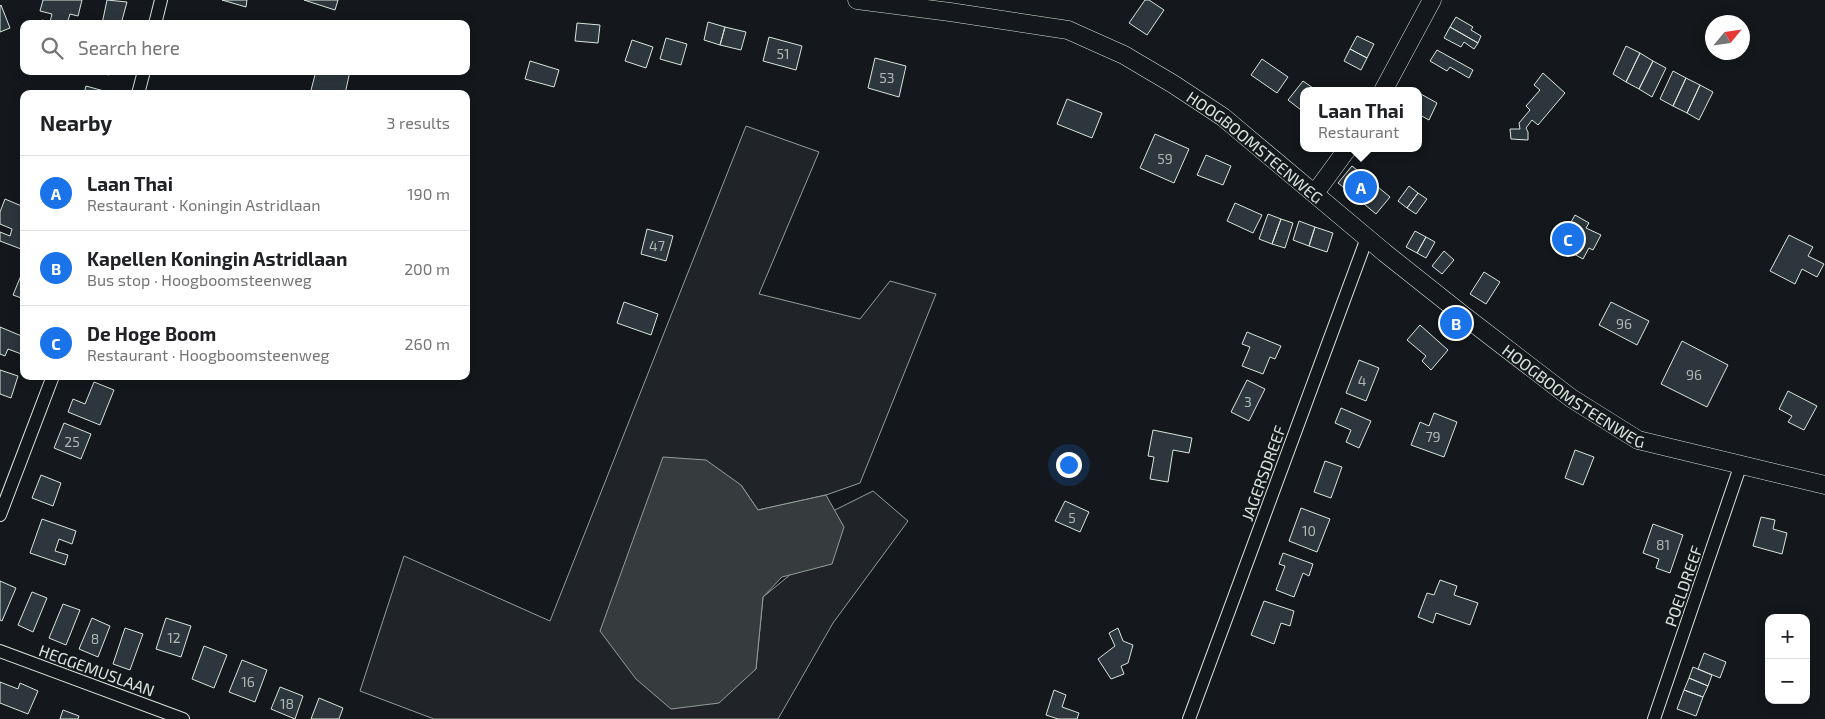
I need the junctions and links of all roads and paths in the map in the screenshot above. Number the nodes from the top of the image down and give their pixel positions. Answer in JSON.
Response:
{"nodes":[{"id":1,"x":161,"y":0,"type":"edge"},
{"id":2,"x":857,"y":0,"type":"edge"},
{"id":3,"x":1432,"y":0,"type":"edge"},
{"id":4,"x":156,"y":20,"type":"edge"},
{"id":5,"x":143,"y":75,"type":"edge"},
{"id":6,"x":1385,"y":87,"type":"edge"},
{"id":7,"x":139,"y":90,"type":"edge"},
{"id":8,"x":1345,"y":152,"type":"edge"},
{"id":9,"x":1315,"y":193,"type":"junction"},
{"id":10,"x":1367,"y":238,"type":"junction"},
{"id":11,"x":51,"y":380,"type":"edge"},
{"id":12,"x":1741,"y":464,"type":"junction"},
{"id":13,"x":1825,"y":484,"type":"edge"},
{"id":14,"x":0,"y":515,"type":"edge"},
{"id":15,"x":0,"y":651,"type":"edge"},
{"id":16,"x":183,"y":719,"type":"edge"},
{"id":17,"x":1189,"y":719,"type":"edge"},
{"id":18,"x":1654,"y":719,"type":"edge"}],
"edges":[{"from":1,"to":4,"type":"street"},
{"from":2,"to":9,"type":"street","name":"HOOGBOOMSTEENWEG"},
{"from":3,"to":6,"type":"street"},
{"from":5,"to":7,"type":"street"},
{"from":8,"to":9,"type":"street"},
{"from":9,"to":10,"type":"street","name":"HOOGBOOMSTEENWEG"},
{"from":10,"to":12,"type":"street","name":"HOOGBOOMSTEENWEG"},
{"from":10,"to":17,"type":"street","name":"JAGERSDREEF"},
{"from":11,"to":14,"type":"street"},
{"from":12,"to":13,"type":"street","name":"HOOGBOOMSTEENWEG"},
{"from":12,"to":18,"type":"street","name":"POELDREEF"},
{"from":15,"to":16,"type":"street","name":"HEGGEMUSLAAN"}]}
